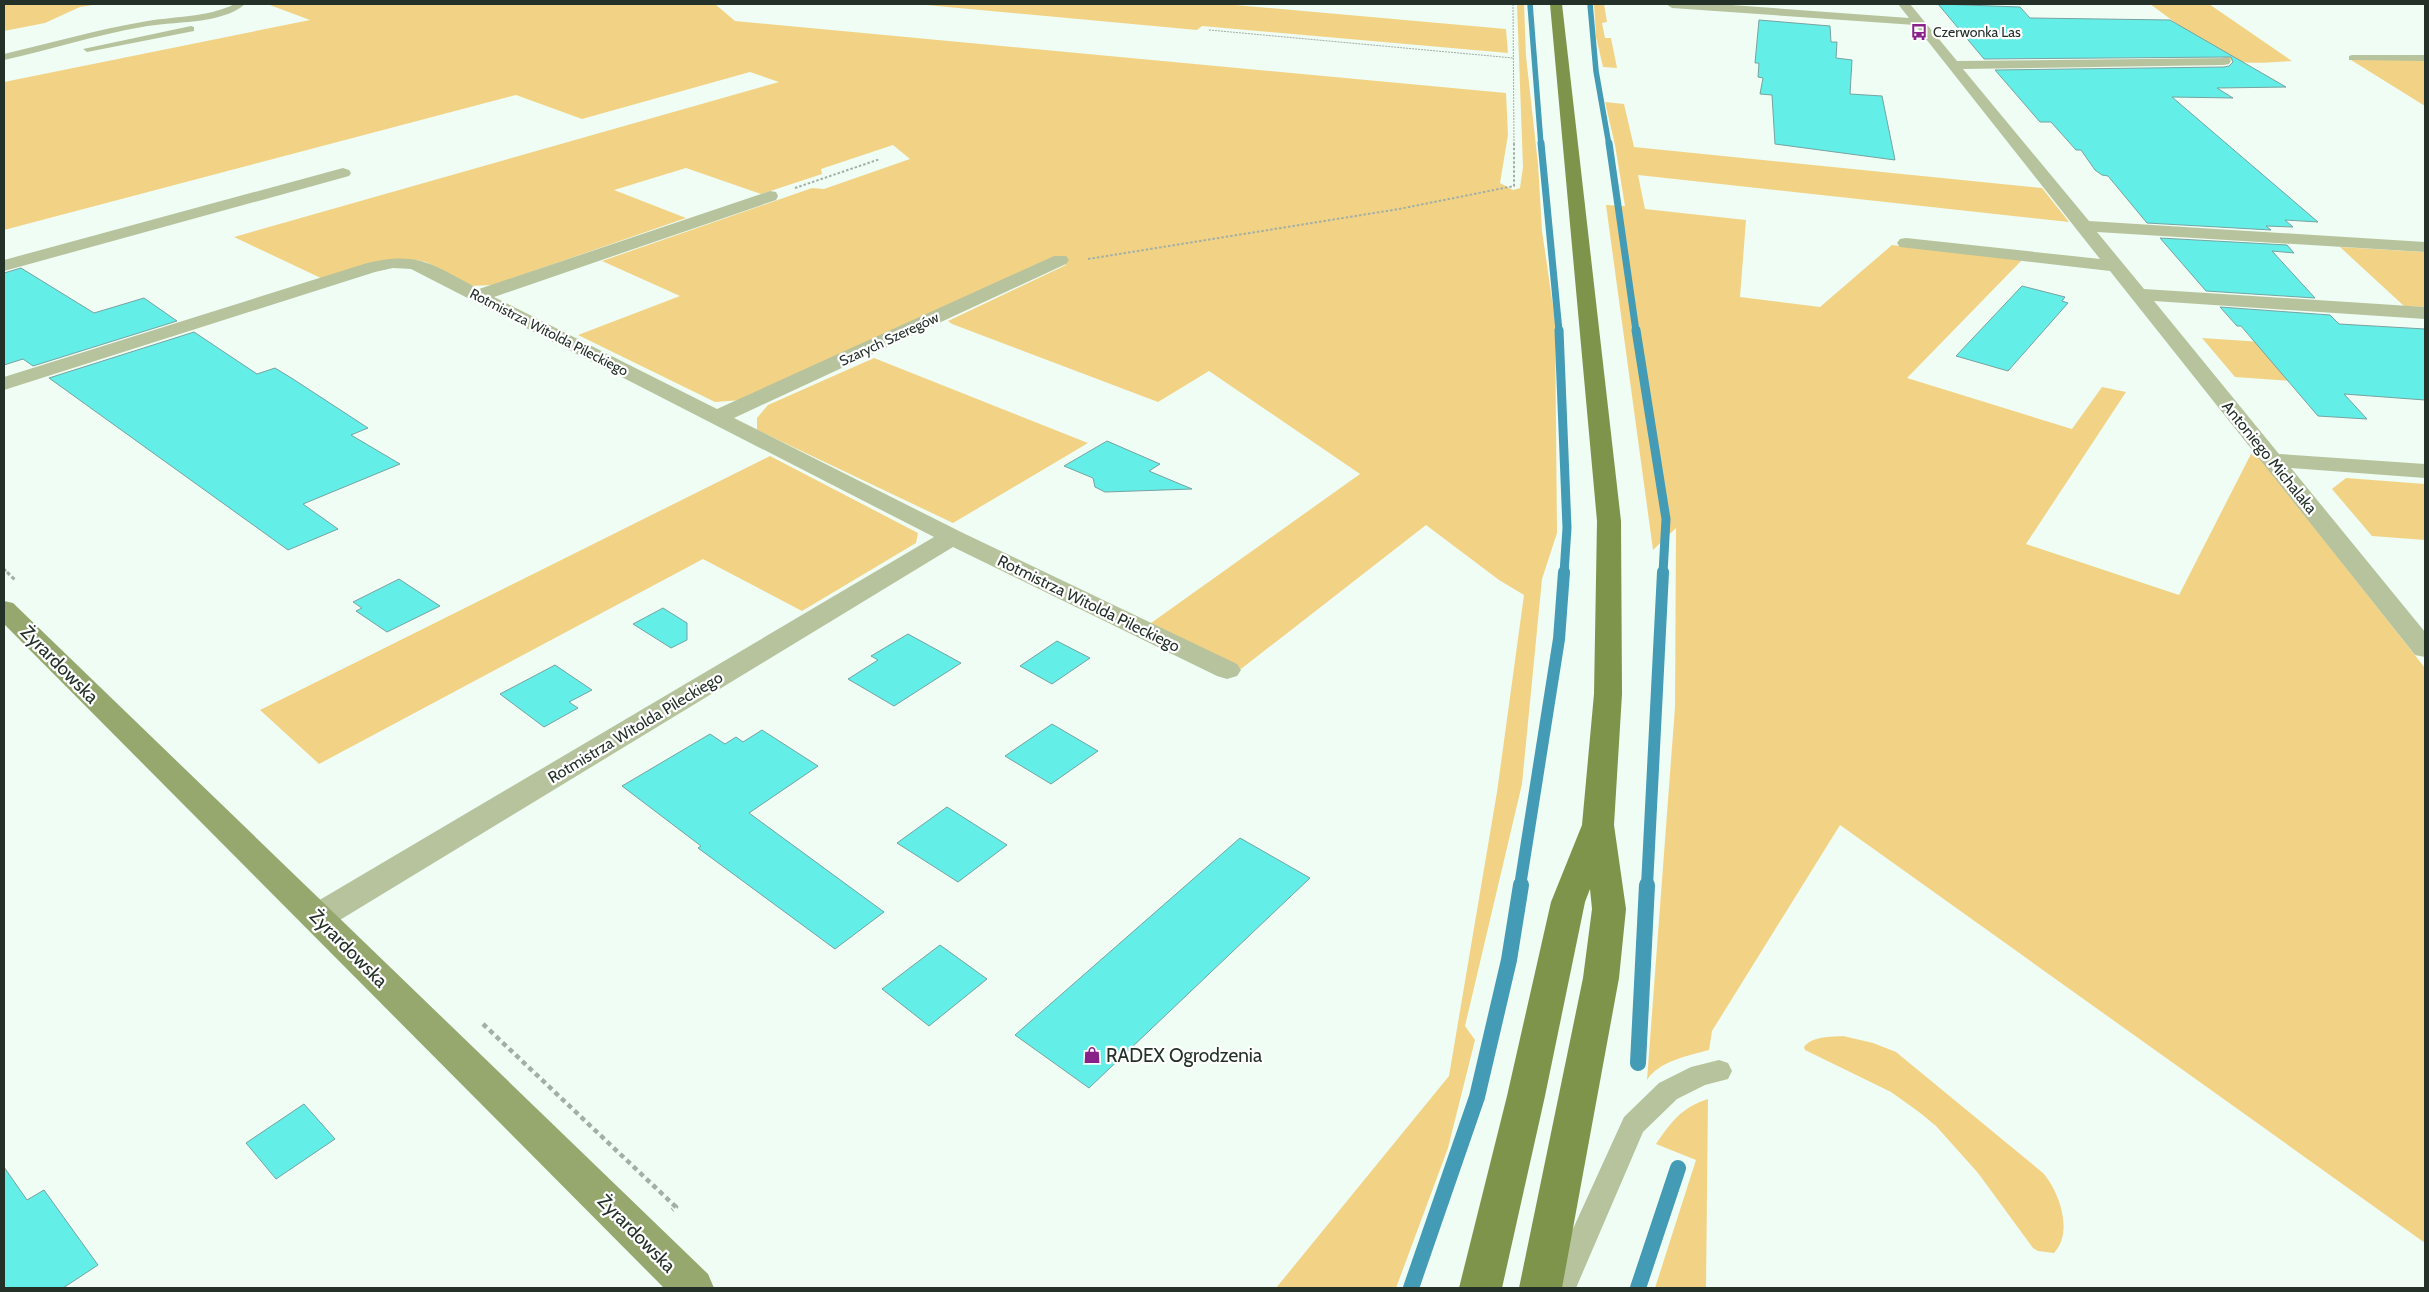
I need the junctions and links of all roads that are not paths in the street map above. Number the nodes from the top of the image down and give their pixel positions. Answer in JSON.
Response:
{"nodes":[{"id":1,"x":241,"y":4,"type":"edge"},
{"id":2,"x":1556,"y":4,"type":"edge"},
{"id":3,"x":1672,"y":4,"type":"edge"},
{"id":4,"x":1904,"y":4,"type":"edge"},
{"id":5,"x":1918,"y":22,"type":"junction"},
{"id":6,"x":197,"y":28,"type":"dead end"},
{"id":7,"x":36,"y":50,"type":"junction"},
{"id":8,"x":79,"y":51,"type":"dead end"},
{"id":9,"x":4,"y":57,"type":"edge"},
{"id":10,"x":2352,"y":58,"type":"dead end"},
{"id":11,"x":2425,"y":58,"type":"edge"},
{"id":12,"x":2224,"y":61,"type":"dead end"},
{"id":13,"x":1952,"y":65,"type":"junction"},
{"id":14,"x":4,"y":66,"type":"edge"},
{"id":15,"x":343,"y":173,"type":"dead end"},
{"id":16,"x":770,"y":196,"type":"road end"},
{"id":17,"x":2082,"y":226,"type":"junction"},
{"id":18,"x":1906,"y":242,"type":"dead end"},
{"id":19,"x":2425,"y":246,"type":"edge"},
{"id":20,"x":1060,"y":260,"type":"road end"},
{"id":21,"x":4,"y":266,"type":"edge"},
{"id":22,"x":2115,"y":266,"type":"junction"},
{"id":23,"x":2139,"y":294,"type":"junction"},
{"id":24,"x":478,"y":296,"type":"junction"},
{"id":25,"x":2425,"y":313,"type":"edge"},
{"id":26,"x":4,"y":384,"type":"edge"},
{"id":27,"x":718,"y":418,"type":"junction"},
{"id":28,"x":2272,"y":460,"type":"junction"},
{"id":29,"x":2425,"y":471,"type":"edge"},
{"id":30,"x":952,"y":537,"type":"junction"},
{"id":31,"x":4,"y":609,"type":"edge"},
{"id":32,"x":2425,"y":649,"type":"edge"},
{"id":33,"x":1227,"y":670,"type":"dead end"},
{"id":34,"x":1598,"y":826,"type":"junction"},
{"id":35,"x":318,"y":917,"type":"junction"},
{"id":36,"x":1719,"y":1071,"type":"dead end"},
{"id":37,"x":693,"y":1288,"type":"edge"},
{"id":38,"x":1480,"y":1288,"type":"edge"},
{"id":39,"x":1541,"y":1288,"type":"edge"},
{"id":40,"x":1560,"y":1288,"type":"edge"}],
"edges":[{"from":1,"to":7,"type":"lane"},
{"from":2,"to":34,"type":"main road"},
{"from":3,"to":5,"type":"street"},
{"from":4,"to":5,"type":"street","name":"Antoniego Michalaka"},
{"from":5,"to":13,"type":"street","name":"Antoniego Michalaka"},
{"from":6,"to":8,"type":"lane"},
{"from":7,"to":9,"type":"lane"},
{"from":7,"to":14,"type":"lane"},
{"from":10,"to":11,"type":"lane"},
{"from":12,"to":13,"type":"street"},
{"from":13,"to":17,"type":"street","name":"Antoniego Michalaka"},
{"from":15,"to":21,"type":"street"},
{"from":16,"to":24,"type":"street"},
{"from":17,"to":19,"type":"street"},
{"from":17,"to":22,"type":"street","name":"Antoniego Michalaka"},
{"from":18,"to":22,"type":"street"},
{"from":20,"to":27,"type":"street","name":"Szarych Szeregów"},
{"from":22,"to":23,"type":"street","name":"Antoniego Michalaka"},
{"from":23,"to":25,"type":"street"},
{"from":23,"to":28,"type":"street","name":"Antoniego Michalaka"},
{"from":24,"to":26,"type":"street","name":"Rotmistrza Witolda Pileckiego"},
{"from":24,"to":27,"type":"street","name":"Rotmistrza Witolda Pileckiego"},
{"from":27,"to":30,"type":"street","name":"Rotmistrza Witolda Pileckiego"},
{"from":28,"to":29,"type":"street"},
{"from":28,"to":32,"type":"street","name":"Antoniego Michalaka"},
{"from":30,"to":33,"type":"street","name":"Rotmistrza Witolda Pileckiego"},
{"from":30,"to":35,"type":"street","name":"Rotmistrza Witolda Pileckiego"},
{"from":31,"to":35,"type":"main road","name":"Żyrardowska"},
{"from":34,"to":38,"type":"main road"},
{"from":34,"to":39,"type":"main road"},
{"from":35,"to":37,"type":"main road","name":"Żyrardowska"},
{"from":36,"to":40,"type":"lane"}]}
